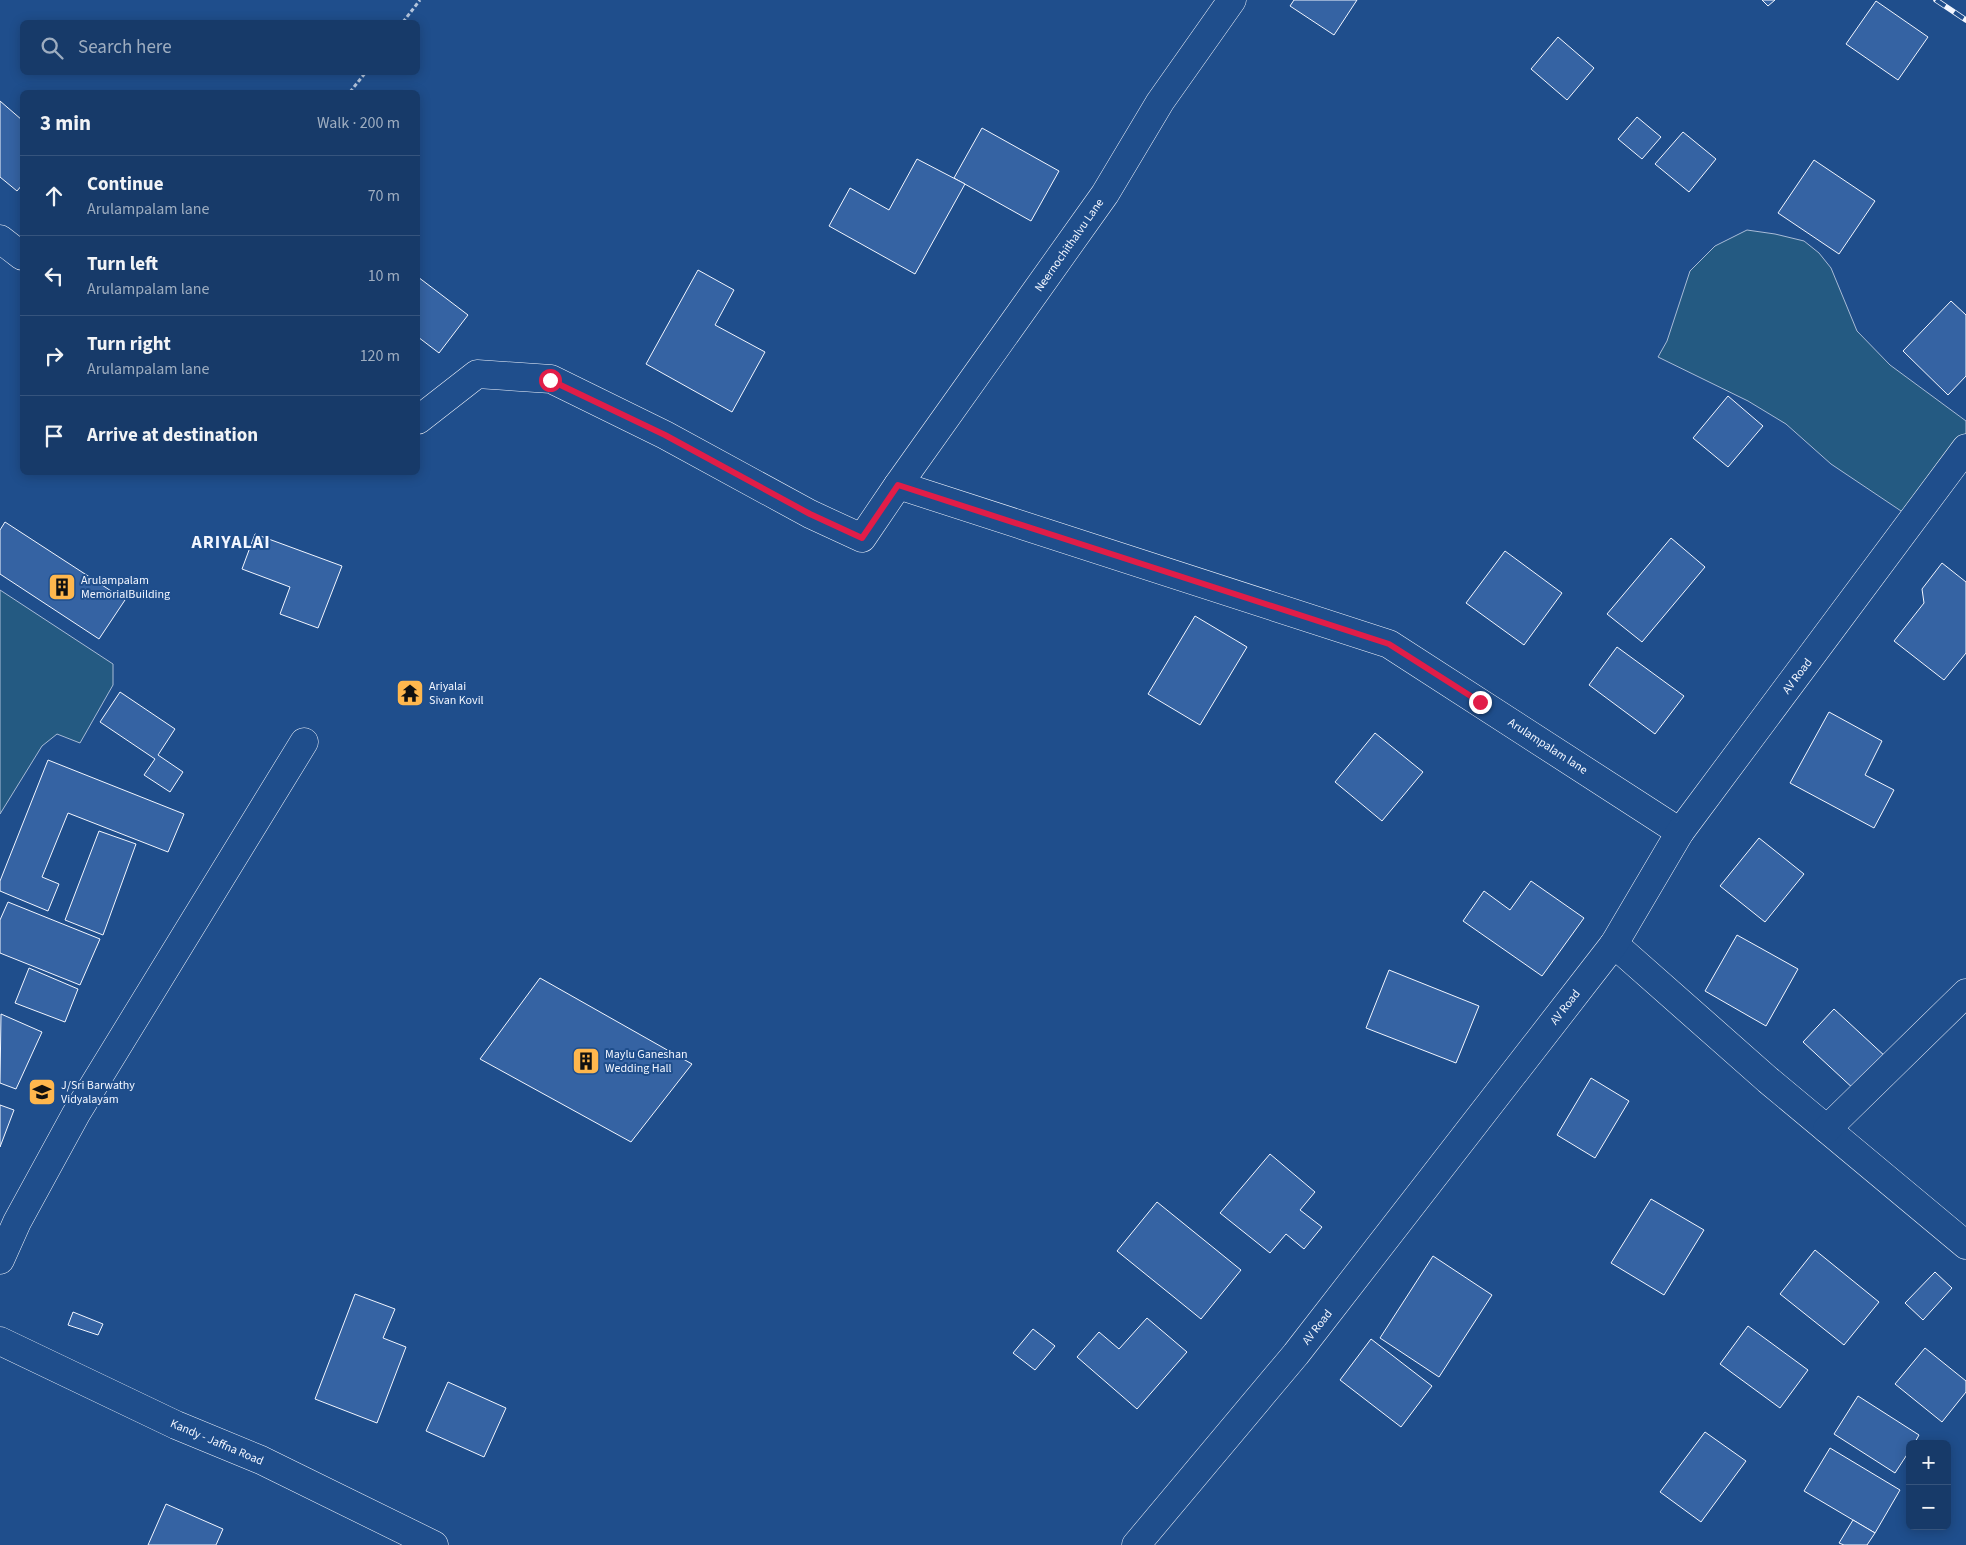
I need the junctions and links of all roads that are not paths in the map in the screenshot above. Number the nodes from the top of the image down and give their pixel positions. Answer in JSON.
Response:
{"nodes":[{"id":1,"x":1232,"y":0,"type":"edge"},
{"id":2,"x":0,"y":240,"type":"edge"},
{"id":3,"x":20,"y":255,"type":"edge"},
{"id":4,"x":420,"y":418,"type":"edge"},
{"id":5,"x":1966,"y":448,"type":"edge"},
{"id":6,"x":898,"y":485,"type":"junction"},
{"id":7,"x":304,"y":742,"type":"dead end"},
{"id":8,"x":1680,"y":832,"type":"junction"},
{"id":9,"x":1614,"y":944,"type":"junction"},
{"id":10,"x":1966,"y":993,"type":"edge"},
{"id":11,"x":1827,"y":1129,"type":"junction"},
{"id":12,"x":1966,"y":1245,"type":"edge"},
{"id":13,"x":0,"y":1260,"type":"edge"},
{"id":14,"x":0,"y":1341,"type":"edge"},
{"id":15,"x":434,"y":1545,"type":"edge"},
{"id":16,"x":1136,"y":1545,"type":"edge"}],
"edges":[{"from":1,"to":6,"type":"main road","name":"Neernochithalvu Lane"},
{"from":2,"to":3,"type":"main road"},
{"from":4,"to":6,"type":"main road"},
{"from":5,"to":8,"type":"main road","name":"AV Road"},
{"from":6,"to":8,"type":"main road","name":"Arulampalam lane"},
{"from":7,"to":13,"type":"main road"},
{"from":8,"to":9,"type":"main road","name":"AV Road"},
{"from":9,"to":11,"type":"main road"},
{"from":9,"to":16,"type":"main road","name":"AV Road"},
{"from":10,"to":11,"type":"main road"},
{"from":11,"to":12,"type":"main road"},
{"from":14,"to":15,"type":"main road","name":"Kandy - Jaffna Road"}]}
